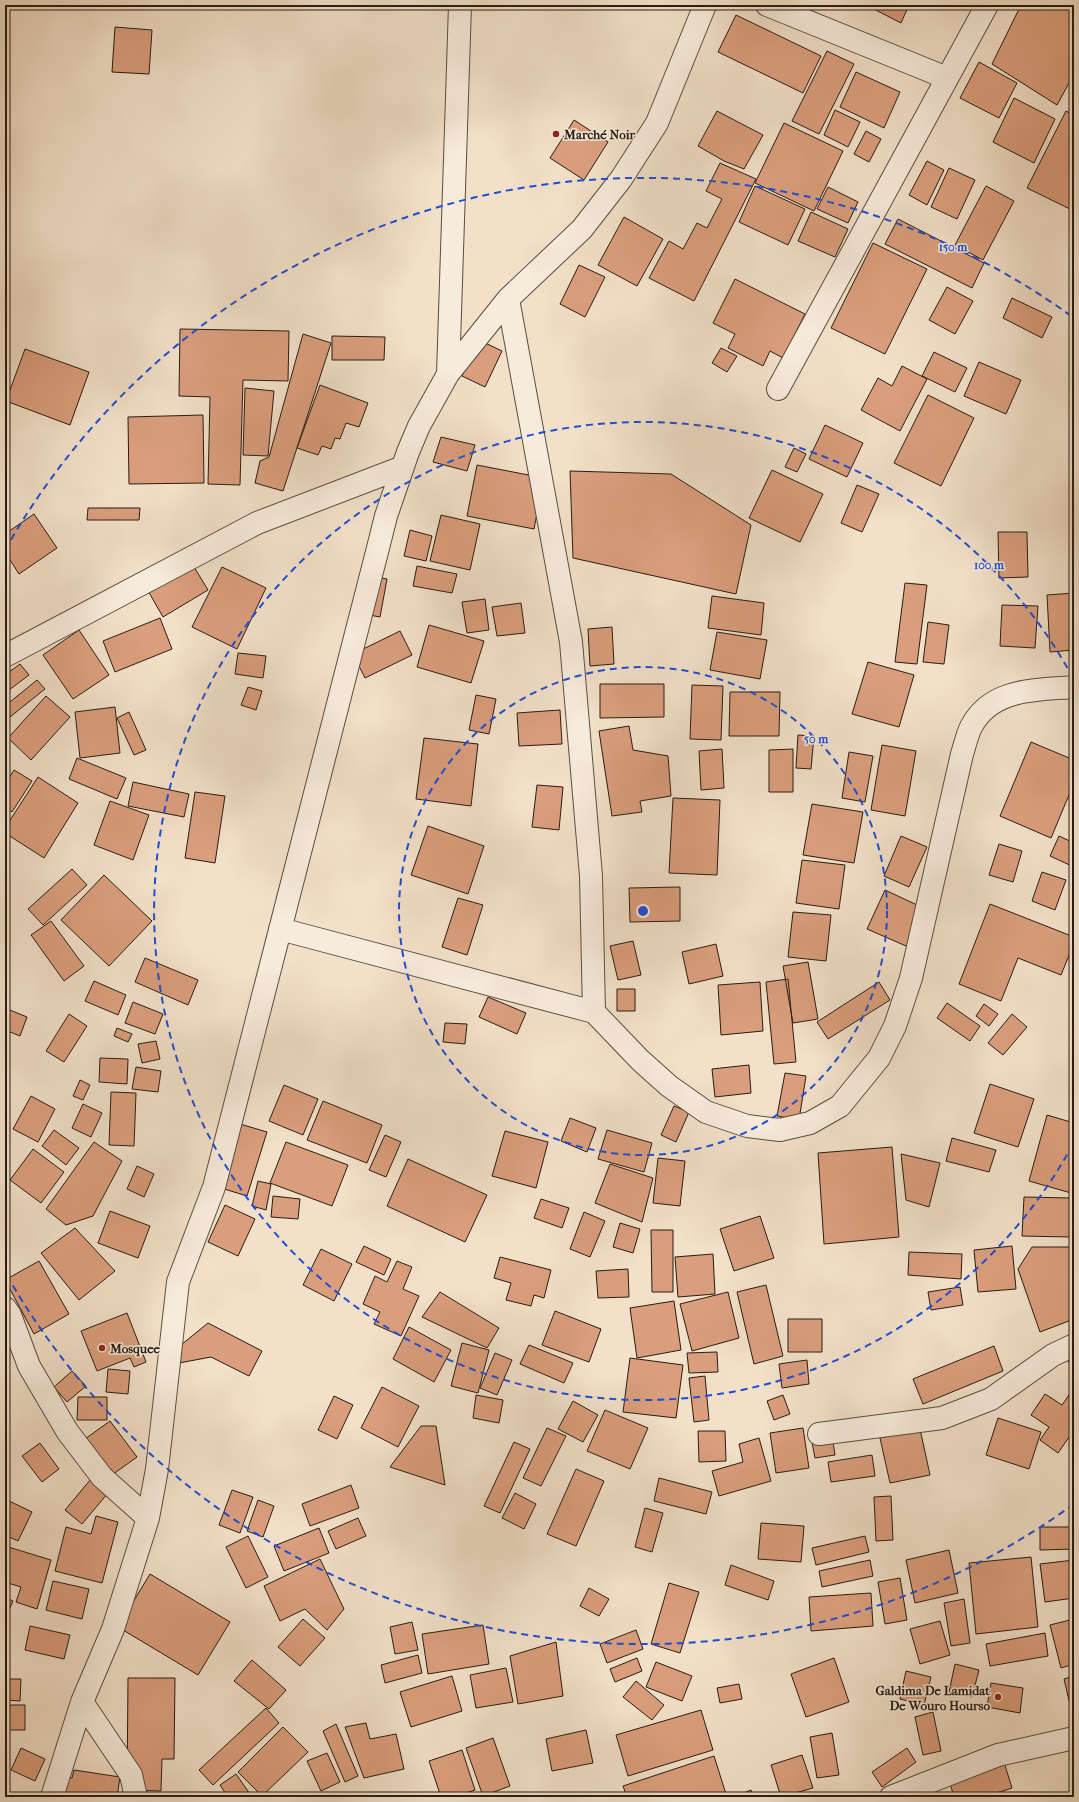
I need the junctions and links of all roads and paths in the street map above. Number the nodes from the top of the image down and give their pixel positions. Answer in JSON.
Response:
{"nodes":[{"id":1,"x":460,"y":5,"type":"edge"},
{"id":2,"x":705,"y":5,"type":"edge"},
{"id":3,"x":767,"y":5,"type":"edge"},
{"id":4,"x":987,"y":5,"type":"edge"},
{"id":5,"x":946,"y":78,"type":"junction"},
{"id":6,"x":508,"y":299,"type":"junction"},
{"id":7,"x":448,"y":374,"type":"junction"},
{"id":8,"x":778,"y":389,"type":"dead end"},
{"id":9,"x":403,"y":467,"type":"junction"},
{"id":10,"x":5,"y":656,"type":"edge"},
{"id":11,"x":1074,"y":687,"type":"edge"},
{"id":12,"x":280,"y":929,"type":"junction"},
{"id":13,"x":594,"y":1012,"type":"junction"},
{"id":14,"x":5,"y":1308,"type":"edge"},
{"id":15,"x":1074,"y":1346,"type":"edge"},
{"id":16,"x":819,"y":1434,"type":"dead end"},
{"id":17,"x":148,"y":1518,"type":"junction"},
{"id":18,"x":82,"y":1702,"type":"junction"},
{"id":19,"x":1074,"y":1738,"type":"edge"},
{"id":20,"x":52,"y":1797,"type":"edge"},
{"id":21,"x":136,"y":1797,"type":"edge"},
{"id":22,"x":891,"y":1797,"type":"edge"}],
"edges":[{"from":1,"to":7,"type":"street"},
{"from":2,"to":6,"type":"street"},
{"from":3,"to":5,"type":"street"},
{"from":4,"to":5,"type":"street"},
{"from":5,"to":8,"type":"street"},
{"from":6,"to":7,"type":"street"},
{"from":6,"to":13,"type":"street"},
{"from":7,"to":9,"type":"street"},
{"from":9,"to":10,"type":"street"},
{"from":9,"to":12,"type":"street"},
{"from":11,"to":13,"type":"street"},
{"from":12,"to":13,"type":"street"},
{"from":12,"to":17,"type":"street"},
{"from":14,"to":17,"type":"street"},
{"from":15,"to":16,"type":"street"},
{"from":17,"to":18,"type":"street"},
{"from":18,"to":20,"type":"street"},
{"from":18,"to":21,"type":"street"},
{"from":19,"to":22,"type":"street"}]}
